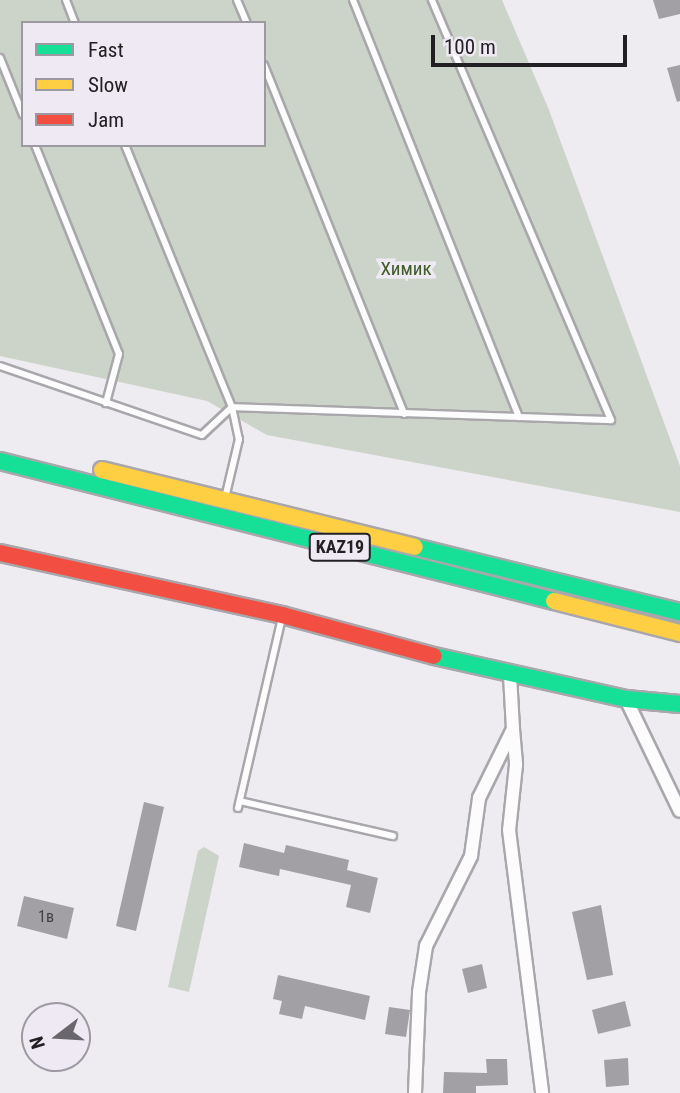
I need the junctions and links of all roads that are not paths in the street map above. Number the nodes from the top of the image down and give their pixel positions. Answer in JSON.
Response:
{"nodes":[{"id":1,"x":66,"y":0,"type":"edge"},
{"id":2,"x":237,"y":0,"type":"edge"},
{"id":3,"x":353,"y":0,"type":"edge"},
{"id":4,"x":432,"y":0,"type":"edge"},
{"id":5,"x":74,"y":21,"type":"edge"},
{"id":6,"x":246,"y":21,"type":"edge"},
{"id":7,"x":0,"y":58,"type":"edge"},
{"id":8,"x":266,"y":70,"type":"edge"},
{"id":9,"x":21,"y":110,"type":"edge"},
{"id":10,"x":36,"y":147,"type":"edge"},
{"id":11,"x":126,"y":147,"type":"edge"},
{"id":12,"x":0,"y":366,"type":"edge"},
{"id":13,"x":106,"y":404,"type":"junction"},
{"id":14,"x":232,"y":407,"type":"junction"},
{"id":15,"x":404,"y":414,"type":"junction"},
{"id":16,"x":519,"y":418,"type":"junction"},
{"id":17,"x":0,"y":445,"type":"edge"},
{"id":18,"x":0,"y":461,"type":"edge"},
{"id":19,"x":223,"y":508,"type":"junction"},
{"id":20,"x":0,"y":553,"type":"edge"},
{"id":21,"x":680,"y":612,"type":"edge"},
{"id":22,"x":282,"y":615,"type":"junction"},
{"id":23,"x":680,"y":633,"type":"edge"},
{"id":24,"x":510,"y":676,"type":"junction"},
{"id":25,"x":626,"y":699,"type":"junction"},
{"id":26,"x":680,"y":704,"type":"edge"},
{"id":27,"x":513,"y":729,"type":"junction"},
{"id":28,"x":680,"y":811,"type":"edge"},
{"id":29,"x":393,"y":836,"type":"dead end"},
{"id":30,"x":415,"y":1093,"type":"edge"},
{"id":31,"x":542,"y":1093,"type":"edge"}],
"edges":[{"from":1,"to":5,"type":"lane"},
{"from":2,"to":6,"type":"lane"},
{"from":3,"to":16,"type":"lane"},
{"from":4,"to":16,"type":"lane"},
{"from":7,"to":9,"type":"lane"},
{"from":8,"to":15,"type":"lane"},
{"from":10,"to":13,"type":"lane"},
{"from":11,"to":14,"type":"lane"},
{"from":12,"to":13,"type":"lane"},
{"from":13,"to":14,"type":"lane"},
{"from":14,"to":15,"type":"lane"},
{"from":14,"to":19,"type":"lane"},
{"from":15,"to":16,"type":"lane"},
{"from":17,"to":19,"type":"main road","number":"KAZ19"},
{"from":18,"to":19,"type":"main road","number":"KAZ19"},
{"from":19,"to":21,"type":"main road","number":"KAZ19"},
{"from":19,"to":23,"type":"main road","number":"KAZ19"},
{"from":20,"to":22,"type":"main road"},
{"from":22,"to":24,"type":"main road"},
{"from":22,"to":29,"type":"lane"},
{"from":24,"to":25,"type":"main road"},
{"from":24,"to":27,"type":"street"},
{"from":25,"to":26,"type":"main road"},
{"from":25,"to":28,"type":"street"},
{"from":27,"to":30,"type":"street"},
{"from":27,"to":31,"type":"street"}]}
